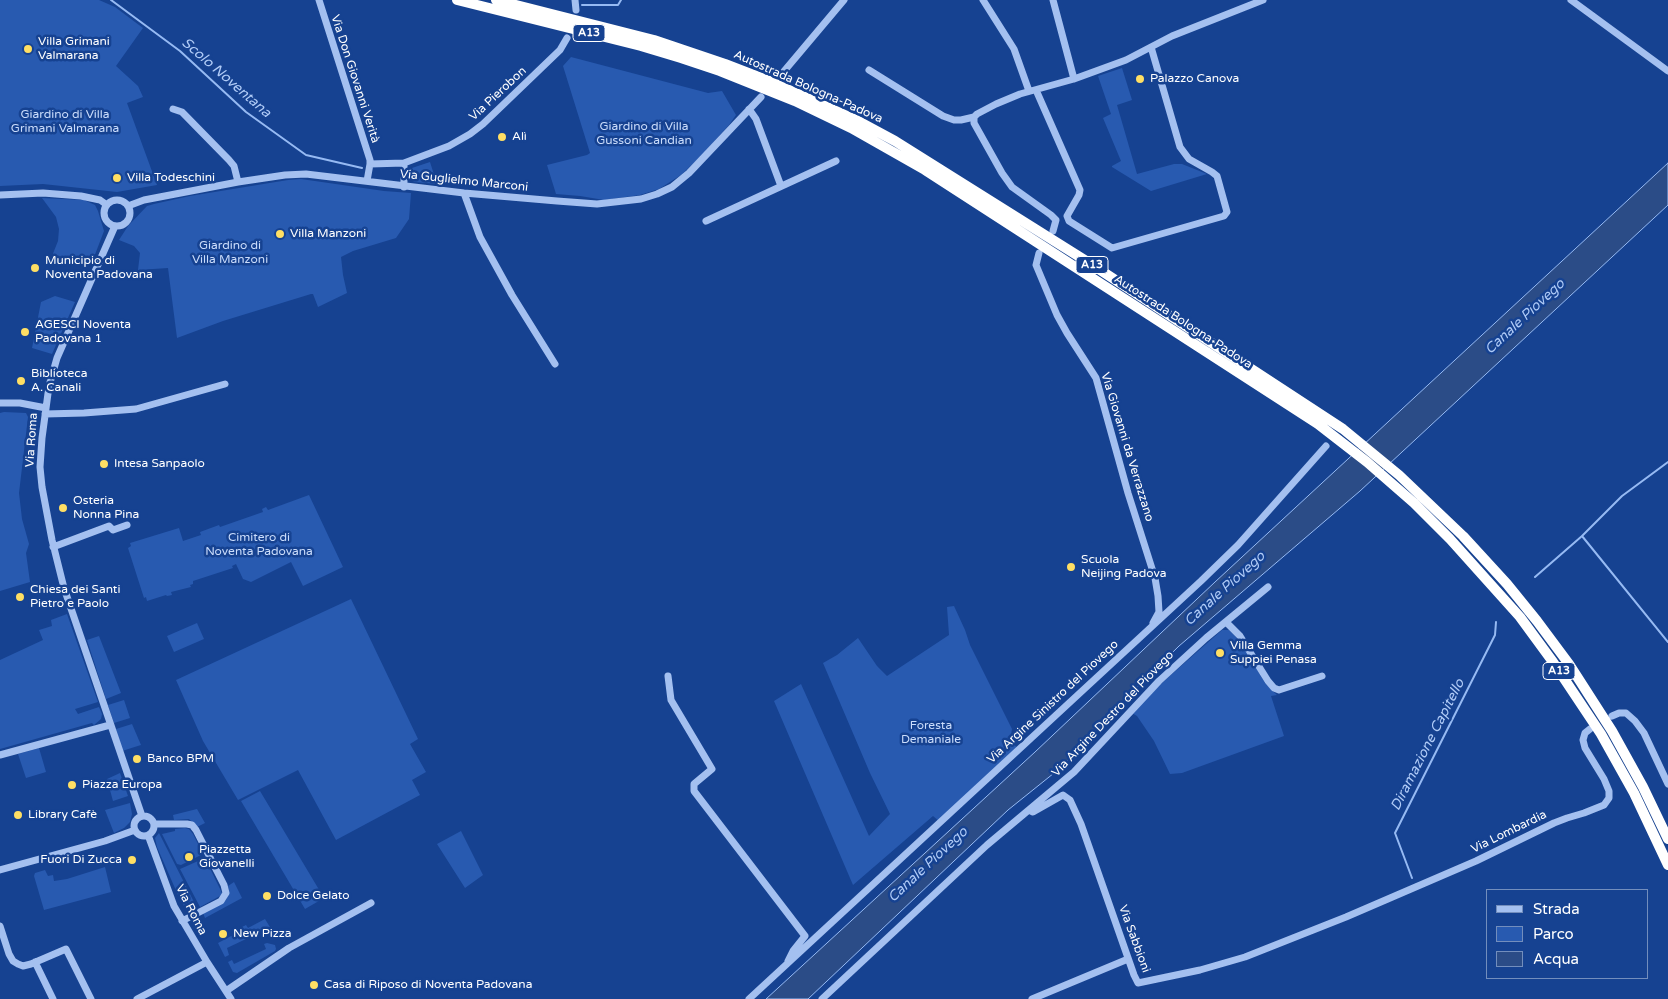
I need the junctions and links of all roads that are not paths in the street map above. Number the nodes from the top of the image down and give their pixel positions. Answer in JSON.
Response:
{"nodes":[{"id":1,"x":319,"y":0,"type":"edge"},
{"id":2,"x":457,"y":0,"type":"edge"},
{"id":3,"x":496,"y":0,"type":"edge"},
{"id":4,"x":575,"y":0,"type":"edge"},
{"id":5,"x":844,"y":0,"type":"edge"},
{"id":6,"x":983,"y":0,"type":"edge"},
{"id":7,"x":1053,"y":0,"type":"edge"},
{"id":8,"x":1263,"y":0,"type":"edge"},
{"id":9,"x":1571,"y":0,"type":"edge"},
{"id":10,"x":576,"y":10,"type":"dead end"},
{"id":11,"x":567,"y":38,"type":"dead end"},
{"id":12,"x":1151,"y":47,"type":"junction"},
{"id":13,"x":723,"y":67,"type":"junction"},
{"id":14,"x":869,"y":70,"type":"dead end"},
{"id":15,"x":1668,"y":71,"type":"edge"},
{"id":16,"x":780,"y":76,"type":"dead end"},
{"id":17,"x":1074,"y":78,"type":"junction"},
{"id":18,"x":1033,"y":91,"type":"junction"},
{"id":19,"x":761,"y":97,"type":"dead end"},
{"id":20,"x":173,"y":109,"type":"dead end"},
{"id":21,"x":749,"y":110,"type":"junction"},
{"id":22,"x":974,"y":117,"type":"junction"},
{"id":23,"x":836,"y":161,"type":"dead end"},
{"id":24,"x":404,"y":163,"type":"junction"},
{"id":25,"x":370,"y":164,"type":"junction"},
{"id":26,"x":238,"y":182,"type":"junction"},
{"id":27,"x":367,"y":182,"type":"junction"},
{"id":28,"x":781,"y":186,"type":"junction"},
{"id":29,"x":404,"y":187,"type":"junction"},
{"id":30,"x":464,"y":194,"type":"junction"},
{"id":31,"x":0,"y":195,"type":"edge"},
{"id":32,"x":107,"y":205,"type":"junction"},
{"id":33,"x":128,"y":206,"type":"junction"},
{"id":34,"x":706,"y":221,"type":"dead end"},
{"id":35,"x":114,"y":226,"type":"junction"},
{"id":36,"x":1053,"y":231,"type":"dead end"},
{"id":37,"x":1039,"y":253,"type":"dead end"},
{"id":38,"x":556,"y":364,"type":"dead end"},
{"id":39,"x":225,"y":384,"type":"dead end"},
{"id":40,"x":0,"y":403,"type":"edge"},
{"id":41,"x":45,"y":411,"type":"junction"},
{"id":42,"x":1321,"y":420,"type":"junction"},
{"id":43,"x":1326,"y":446,"type":"dead end"},
{"id":44,"x":128,"y":525,"type":"dead end"},
{"id":45,"x":54,"y":547,"type":"junction"},
{"id":46,"x":1268,"y":587,"type":"dead end"},
{"id":47,"x":1226,"y":622,"type":"junction"},
{"id":48,"x":1149,"y":627,"type":"junction"},
{"id":49,"x":668,"y":676,"type":"dead end"},
{"id":50,"x":1322,"y":676,"type":"dead end"},
{"id":51,"x":1612,"y":716,"type":"dead end"},
{"id":52,"x":110,"y":724,"type":"junction"},
{"id":53,"x":1590,"y":729,"type":"dead end"},
{"id":54,"x":0,"y":755,"type":"edge"},
{"id":55,"x":1668,"y":784,"type":"edge"},
{"id":56,"x":1028,"y":810,"type":"junction"},
{"id":57,"x":142,"y":816,"type":"junction"},
{"id":58,"x":154,"y":824,"type":"junction"},
{"id":59,"x":136,"y":830,"type":"junction"},
{"id":60,"x":148,"y":835,"type":"junction"},
{"id":61,"x":1668,"y":839,"type":"edge"},
{"id":62,"x":1668,"y":866,"type":"edge"},
{"id":63,"x":0,"y":870,"type":"edge"},
{"id":64,"x":371,"y":903,"type":"dead end"},
{"id":65,"x":1346,"y":917,"type":"joint"},
{"id":66,"x":182,"y":921,"type":"junction"},
{"id":67,"x":0,"y":926,"type":"edge"},
{"id":68,"x":1128,"y":959,"type":"junction"},
{"id":69,"x":35,"y":962,"type":"junction"},
{"id":70,"x":207,"y":962,"type":"junction"},
{"id":71,"x":785,"y":966,"type":"junction"},
{"id":72,"x":226,"y":991,"type":"junction"},
{"id":73,"x":52,"y":999,"type":"edge"},
{"id":74,"x":91,"y":999,"type":"edge"},
{"id":75,"x":137,"y":999,"type":"edge"},
{"id":76,"x":231,"y":999,"type":"edge"},
{"id":77,"x":749,"y":999,"type":"edge"},
{"id":78,"x":822,"y":999,"type":"edge"},
{"id":79,"x":1032,"y":999,"type":"edge"}],
"edges":[{"from":1,"to":25,"type":"street","name":"Via Don Giovanni Verità"},
{"from":2,"to":13,"type":"highway","name":"Autostrada Bologna-Padova","number":"A13"},
{"from":3,"to":13,"type":"highway","name":"Autostrada Bologna-Padova","number":"A13"},
{"from":4,"to":10,"type":"street"},
{"from":5,"to":16,"type":"street"},
{"from":6,"to":18,"type":"street"},
{"from":7,"to":17,"type":"street"},
{"from":8,"to":12,"type":"street"},
{"from":9,"to":15,"type":"street"},
{"from":11,"to":24,"type":"street","name":"Via Pierobon"},
{"from":12,"to":17,"type":"street"},
{"from":12,"to":18,"type":"street"},
{"from":13,"to":42,"type":"highway","name":"Autostrada Bologna-Padova","number":"A13"},
{"from":14,"to":22,"type":"street"},
{"from":17,"to":18,"type":"street"},
{"from":18,"to":22,"type":"street"},
{"from":19,"to":21,"type":"street","name":"Via Guglielmo Marconi"},
{"from":20,"to":26,"type":"street"},
{"from":21,"to":28,"type":"street"},
{"from":21,"to":30,"type":"street","name":"Via Guglielmo Marconi"},
{"from":22,"to":36,"type":"street"},
{"from":23,"to":28,"type":"street"},
{"from":24,"to":25,"type":"street"},
{"from":24,"to":29,"type":"street"},
{"from":25,"to":27,"type":"street","name":"Via Don Giovanni Verità"},
{"from":26,"to":27,"type":"street","name":"Via Guglielmo Marconi"},
{"from":26,"to":33,"type":"street","name":"Via Guglielmo Marconi"},
{"from":27,"to":29,"type":"street","name":"Via Guglielmo Marconi"},
{"from":28,"to":34,"type":"street"},
{"from":29,"to":30,"type":"street","name":"Via Guglielmo Marconi"},
{"from":30,"to":38,"type":"street"},
{"from":31,"to":32,"type":"street"},
{"from":32,"to":33,"type":"street"},
{"from":32,"to":35,"type":"street"},
{"from":33,"to":35,"type":"street","name":"Via Roma"},
{"from":35,"to":41,"type":"street","name":"Via Roma"},
{"from":37,"to":48,"type":"street","name":"Via Giovanni da Verrazzano"},
{"from":39,"to":41,"type":"street"},
{"from":40,"to":41,"type":"street"},
{"from":41,"to":45,"type":"street","name":"Via Roma"},
{"from":42,"to":61,"type":"highway","name":"Autostrada Bologna-Padova","number":"A13"},
{"from":42,"to":62,"type":"highway","name":"Autostrada Bologna-Padova","number":"A13"},
{"from":43,"to":48,"type":"street","name":"Via Argine Sinistro del Piovego"},
{"from":44,"to":45,"type":"street"},
{"from":45,"to":52,"type":"street","name":"Via Roma"},
{"from":46,"to":47,"type":"street","name":"Via Argine Destro del Piovego"},
{"from":47,"to":50,"type":"street"},
{"from":47,"to":56,"type":"street","name":"Via Argine Destro del Piovego"},
{"from":48,"to":71,"type":"street","name":"Via Argine Sinistro del Piovego"},
{"from":49,"to":71,"type":"street","name":"Via Argine Sinistro del Piovego"},
{"from":51,"to":55,"type":"street"},
{"from":52,"to":54,"type":"street"},
{"from":52,"to":57,"type":"street","name":"Via Roma"},
{"from":53,"to":65,"type":"street","name":"Via Lombardia"},
{"from":56,"to":68,"type":"street","name":"Via Sabbioni"},
{"from":56,"to":78,"type":"street","name":"Via Argine Destro del Piovego"},
{"from":57,"to":58,"type":"street"},
{"from":57,"to":59,"type":"street"},
{"from":58,"to":60,"type":"street"},
{"from":58,"to":66,"type":"street"},
{"from":59,"to":60,"type":"street"},
{"from":59,"to":63,"type":"street"},
{"from":60,"to":66,"type":"street","name":"Via Roma"},
{"from":64,"to":72,"type":"street"},
{"from":65,"to":68,"type":"street","name":"Via Sabbioni"},
{"from":66,"to":70,"type":"street","name":"Via Roma"},
{"from":67,"to":69,"type":"street"},
{"from":68,"to":79,"type":"street"},
{"from":69,"to":73,"type":"street"},
{"from":69,"to":74,"type":"street"},
{"from":70,"to":72,"type":"street","name":"Via Roma"},
{"from":70,"to":75,"type":"street"},
{"from":71,"to":77,"type":"street","name":"Via Argine Sinistro del Piovego"},
{"from":72,"to":76,"type":"street","name":"Via Roma"}]}
